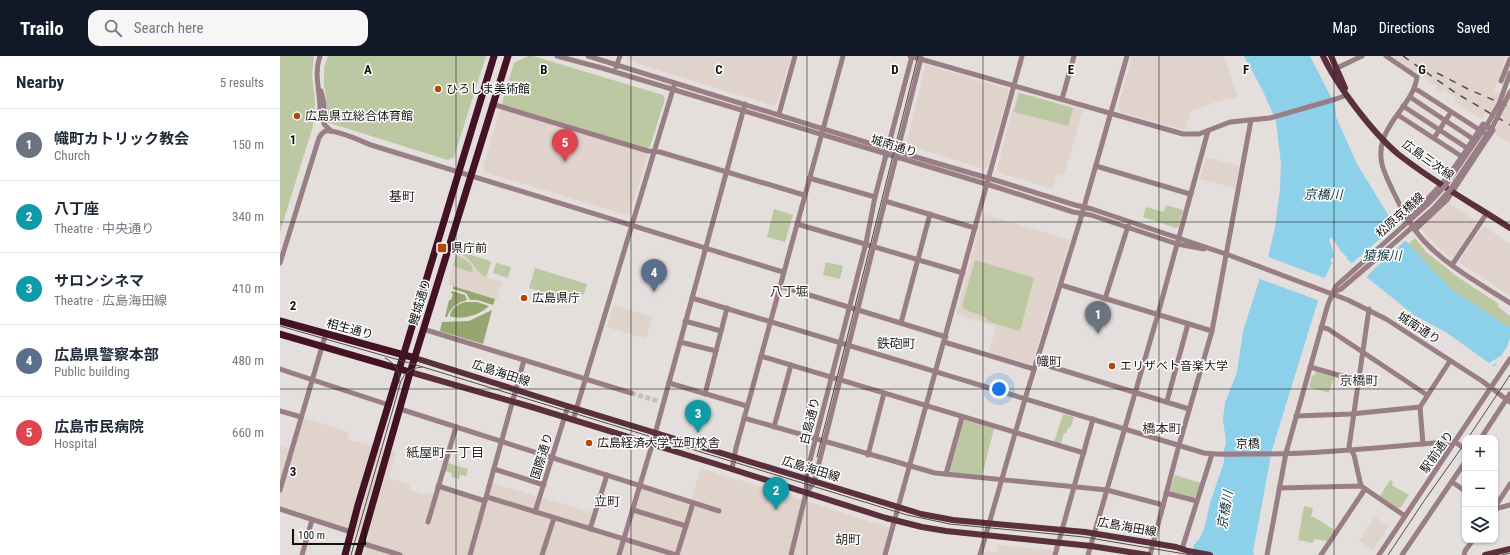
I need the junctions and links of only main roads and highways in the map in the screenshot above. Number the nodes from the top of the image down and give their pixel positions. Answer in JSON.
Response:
{"nodes":[{"id":1,"x":494,"y":56,"type":"edge"},
{"id":2,"x":508,"y":56,"type":"edge"},
{"id":3,"x":1322,"y":56,"type":"edge"},
{"id":4,"x":1331,"y":56,"type":"edge"},
{"id":5,"x":1347,"y":95,"type":"junction"},
{"id":6,"x":1510,"y":228,"type":"edge"},
{"id":7,"x":280,"y":321,"type":"edge"},
{"id":8,"x":280,"y":334,"type":"edge"},
{"id":9,"x":404,"y":354,"type":"junction"},
{"id":10,"x":415,"y":358,"type":"junction"},
{"id":11,"x":400,"y":369,"type":"junction"},
{"id":12,"x":410,"y":372,"type":"junction"},
{"id":13,"x":1510,"y":549,"type":"edge"},
{"id":14,"x":1127,"y":553,"type":"edge"},
{"id":15,"x":345,"y":555,"type":"edge"},
{"id":16,"x":358,"y":555,"type":"edge"},
{"id":17,"x":1149,"y":555,"type":"edge"},
{"id":18,"x":1210,"y":555,"type":"edge"},
{"id":19,"x":1485,"y":555,"type":"edge"}],
"edges":[{"from":1,"to":9,"type":"highway","name":"鯉城通り"},
{"from":2,"to":10,"type":"highway","name":"鯉城通り"},
{"from":3,"to":5,"type":"main road","name":"広島三次線"},
{"from":4,"to":5,"type":"main road","name":"広島三次線"},
{"from":5,"to":6,"type":"main road","name":"広島三次線"},
{"from":7,"to":9,"type":"highway","name":"相生通り"},
{"from":8,"to":11,"type":"highway","name":"相生通り"},
{"from":9,"to":10,"type":"highway","name":"相生通り"},
{"from":9,"to":11,"type":"highway","name":"鯉城通り"},
{"from":10,"to":12,"type":"highway","name":"鯉城通り"},
{"from":10,"to":18,"type":"main road","name":"広島海田線"},
{"from":11,"to":12,"type":"highway","name":"相生通り"},
{"from":11,"to":15,"type":"highway","name":"鯉城通り"},
{"from":12,"to":14,"type":"main road","name":"広島海田線"},
{"from":12,"to":16,"type":"highway","name":"鯉城通り"},
{"from":13,"to":19,"type":"main road"},
{"from":14,"to":17,"type":"main road","name":"広島海田線"}]}
